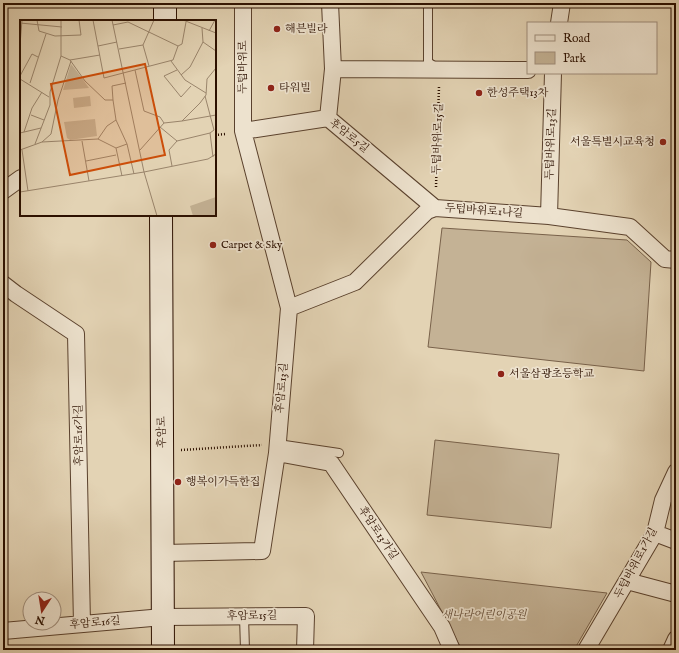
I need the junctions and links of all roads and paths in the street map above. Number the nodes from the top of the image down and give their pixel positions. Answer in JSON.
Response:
{"nodes":[{"id":1,"x":165,"y":3,"type":"edge"},
{"id":2,"x":243,"y":3,"type":"edge"},
{"id":3,"x":330,"y":3,"type":"edge"},
{"id":4,"x":428,"y":3,"type":"edge"},
{"id":5,"x":562,"y":3,"type":"edge"},
{"id":6,"x":165,"y":20,"type":"edge"},
{"id":7,"x":559,"y":22,"type":"edge"},
{"id":8,"x":333,"y":69,"type":"junction"},
{"id":9,"x":440,"y":70,"type":"junction"},
{"id":10,"x":527,"y":70,"type":"edge"},
{"id":11,"x":553,"y":74,"type":"edge"},
{"id":12,"x":328,"y":118,"type":"junction"},
{"id":13,"x":244,"y":131,"type":"junction"},
{"id":14,"x":20,"y":179,"type":"edge"},
{"id":15,"x":3,"y":191,"type":"edge"},
{"id":16,"x":435,"y":208,"type":"junction"},
{"id":17,"x":161,"y":216,"type":"edge"},
{"id":18,"x":549,"y":216,"type":"junction"},
{"id":19,"x":676,"y":260,"type":"edge"},
{"id":20,"x":3,"y":284,"type":"edge"},
{"id":21,"x":289,"y":308,"type":"junction"},
{"id":22,"x":278,"y":449,"type":"junction"},
{"id":23,"x":162,"y":451,"type":"junction"},
{"id":24,"x":339,"y":453,"type":"dead end"},
{"id":25,"x":676,"y":472,"type":"edge"},
{"id":26,"x":655,"y":533,"type":"junction"},
{"id":27,"x":676,"y":541,"type":"edge"},
{"id":28,"x":163,"y":553,"type":"junction"},
{"id":29,"x":627,"y":581,"type":"junction"},
{"id":30,"x":676,"y":594,"type":"edge"},
{"id":31,"x":244,"y":616,"type":"junction"},
{"id":32,"x":163,"y":617,"type":"junction"},
{"id":33,"x":82,"y":624,"type":"junction"},
{"id":34,"x":3,"y":631,"type":"edge"},
{"id":35,"x":676,"y":639,"type":"edge"},
{"id":36,"x":163,"y":650,"type":"edge"},
{"id":37,"x":245,"y":650,"type":"edge"},
{"id":38,"x":305,"y":650,"type":"edge"},
{"id":39,"x":452,"y":650,"type":"edge"},
{"id":40,"x":586,"y":650,"type":"edge"},
{"id":41,"x":671,"y":650,"type":"edge"}],
"edges":[{"from":1,"to":6,"type":"main road"},
{"from":2,"to":13,"type":"street","name":"두텁바위로"},
{"from":3,"to":8,"type":"street"},
{"from":4,"to":9,"type":"lane"},
{"from":5,"to":7,"type":"street"},
{"from":8,"to":9,"type":"street"},
{"from":8,"to":12,"type":"street"},
{"from":9,"to":10,"type":"street"},
{"from":9,"to":16,"type":"path","name":"두텁바위로15길"},
{"from":11,"to":18,"type":"street","name":"두텁바위로13길"},
{"from":12,"to":13,"type":"street","name":"후암로5길"},
{"from":12,"to":16,"type":"street","name":"후암로5길"},
{"from":13,"to":21,"type":"street","name":"후암로13길"},
{"from":14,"to":15,"type":"street"},
{"from":16,"to":18,"type":"street","name":"두텁바위로1나길"},
{"from":16,"to":21,"type":"street","name":"두텁바위로1나길"},
{"from":17,"to":23,"type":"main road","name":"후암로"},
{"from":18,"to":19,"type":"street","name":"두텁바위로1나길"},
{"from":20,"to":33,"type":"street","name":"후암로16가길"},
{"from":21,"to":22,"type":"street","name":"후암로13길"},
{"from":22,"to":23,"type":"path"},
{"from":22,"to":24,"type":"lane"},
{"from":22,"to":28,"type":"street","name":"후암로13길"},
{"from":22,"to":39,"type":"street","name":"후암로13가길"},
{"from":23,"to":28,"type":"main road","name":"후암로"},
{"from":25,"to":26,"type":"street","name":"두텁바위로1가길"},
{"from":26,"to":27,"type":"street"},
{"from":26,"to":29,"type":"street","name":"두텁바위로1가길"},
{"from":28,"to":32,"type":"main road","name":"후암로"},
{"from":29,"to":30,"type":"street"},
{"from":29,"to":40,"type":"street","name":"두텁바위로1가길"},
{"from":31,"to":32,"type":"street","name":"후암로15길"},
{"from":31,"to":37,"type":"lane"},
{"from":31,"to":38,"type":"street","name":"후암로15길"},
{"from":32,"to":33,"type":"street","name":"후암로16길"},
{"from":32,"to":36,"type":"main road","name":"후암로"},
{"from":33,"to":34,"type":"street","name":"후암로16길"},
{"from":35,"to":41,"type":"street"}]}
